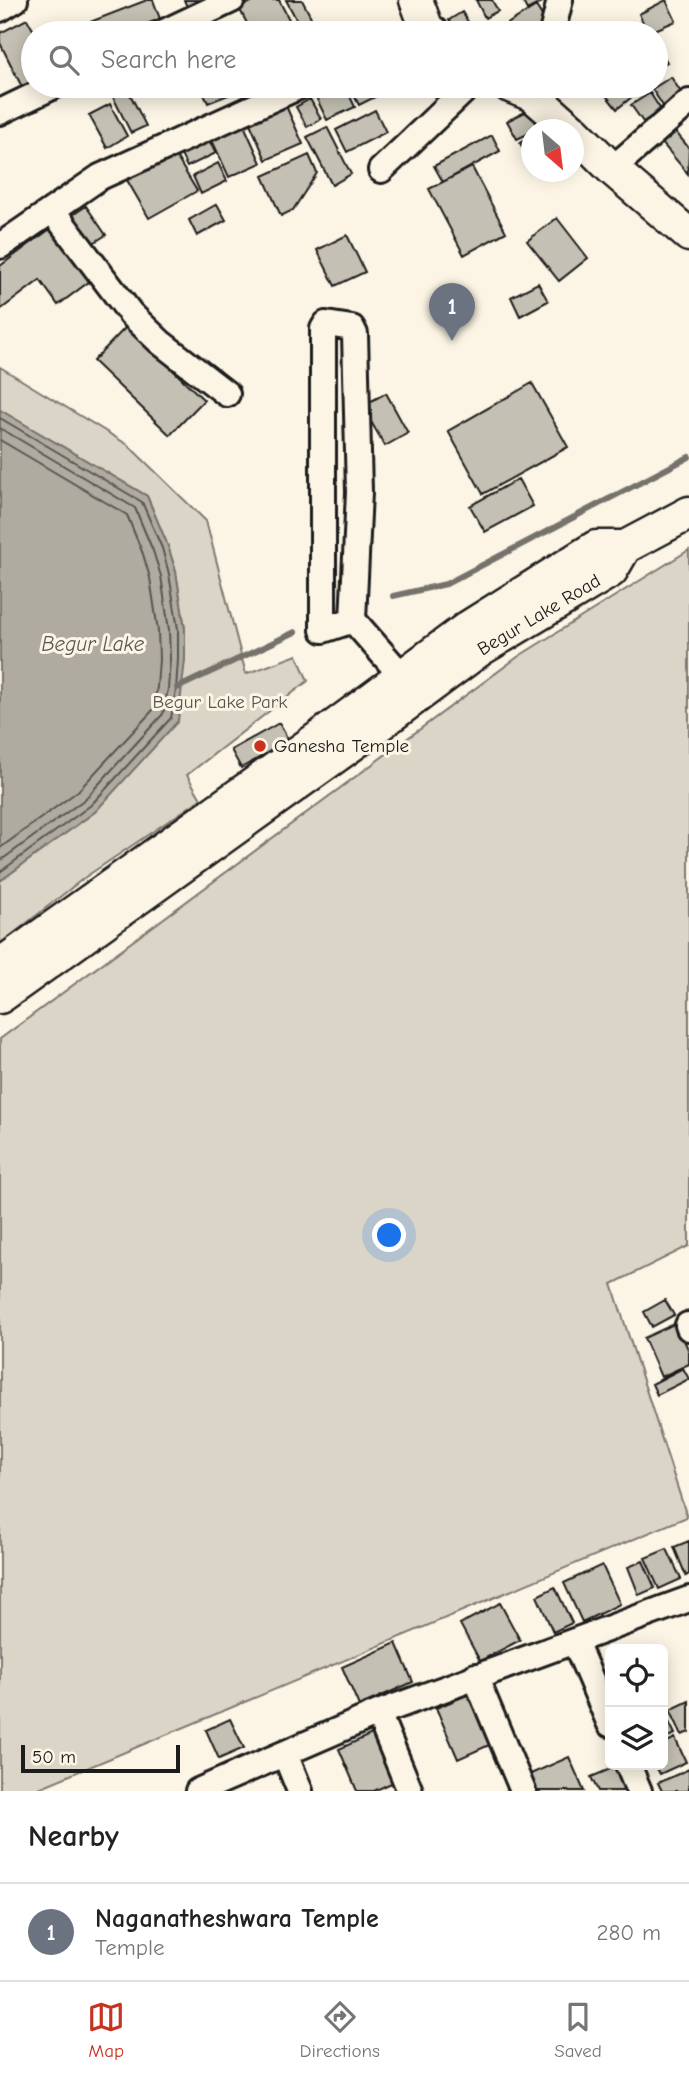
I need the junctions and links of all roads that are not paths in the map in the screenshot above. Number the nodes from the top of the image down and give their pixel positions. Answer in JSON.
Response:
{"nodes":[{"id":1,"x":15,"y":0,"type":"edge"},
{"id":2,"x":561,"y":0,"type":"edge"},
{"id":3,"x":228,"y":1,"type":"edge"},
{"id":4,"x":0,"y":9,"type":"edge"},
{"id":5,"x":187,"y":21,"type":"edge"},
{"id":6,"x":556,"y":21,"type":"edge"},
{"id":7,"x":29,"y":98,"type":"edge"},
{"id":8,"x":274,"y":98,"type":"edge"},
{"id":9,"x":456,"y":98,"type":"edge"},
{"id":10,"x":536,"y":98,"type":"edge"},
{"id":11,"x":689,"y":102,"type":"edge"},
{"id":12,"x":0,"y":112,"type":"edge"},
{"id":13,"x":560,"y":119,"type":"edge"},
{"id":14,"x":584,"y":141,"type":"edge"},
{"id":15,"x":612,"y":169,"type":"junction"},
{"id":16,"x":381,"y":170,"type":"dead end"},
{"id":17,"x":52,"y":210,"type":"junction"},
{"id":18,"x":689,"y":235,"type":"edge"},
{"id":19,"x":2,"y":241,"type":"edge"},
{"id":20,"x":227,"y":394,"type":"dead end"},
{"id":21,"x":689,"y":513,"type":"edge"},
{"id":22,"x":625,"y":547,"type":"junction"},
{"id":23,"x":353,"y":620,"type":"junction"},
{"id":24,"x":402,"y":676,"type":"junction"},
{"id":25,"x":357,"y":725,"type":"junction"},
{"id":26,"x":42,"y":950,"type":"junction"},
{"id":27,"x":0,"y":965,"type":"edge"},
{"id":28,"x":0,"y":997,"type":"edge"},
{"id":29,"x":687,"y":1605,"type":"edge"},
{"id":30,"x":575,"y":1642,"type":"junction"},
{"id":31,"x":475,"y":1676,"type":"junction"},
{"id":32,"x":605,"y":1712,"type":"edge"},
{"id":33,"x":378,"y":1713,"type":"junction"},
{"id":34,"x":285,"y":1754,"type":"junction"},
{"id":35,"x":630,"y":1770,"type":"edge"},
{"id":36,"x":198,"y":1791,"type":"edge"},
{"id":37,"x":300,"y":1791,"type":"edge"},
{"id":38,"x":410,"y":1791,"type":"edge"},
{"id":39,"x":523,"y":1791,"type":"edge"},
{"id":40,"x":639,"y":1791,"type":"edge"}],
"edges":[{"from":1,"to":4,"type":"street"},
{"from":2,"to":6,"type":"street"},
{"from":3,"to":5,"type":"street"},
{"from":7,"to":12,"type":"street"},
{"from":8,"to":17,"type":"street"},
{"from":9,"to":16,"type":"street"},
{"from":10,"to":13,"type":"main road"},
{"from":11,"to":15,"type":"street"},
{"from":14,"to":15,"type":"main road"},
{"from":15,"to":18,"type":"main road"},
{"from":17,"to":19,"type":"street"},
{"from":17,"to":20,"type":"street"},
{"from":21,"to":22,"type":"main road"},
{"from":22,"to":24,"type":"main road","name":"Begur Lake Road"},
{"from":22,"to":25,"type":"main road","name":"Begur Lake Road"},
{"from":23,"to":23,"type":"street"},
{"from":23,"to":24,"type":"street"},
{"from":24,"to":25,"type":"main road","name":"Begur Lake Road"},
{"from":25,"to":26,"type":"main road","name":"Begur Lake Road"},
{"from":26,"to":27,"type":"main road","name":"Begur Lake Road"},
{"from":26,"to":28,"type":"main road","name":"Begur Lake Road"},
{"from":29,"to":30,"type":"street"},
{"from":30,"to":31,"type":"street"},
{"from":30,"to":32,"type":"street"},
{"from":31,"to":33,"type":"street"},
{"from":31,"to":39,"type":"street"},
{"from":33,"to":34,"type":"street"},
{"from":33,"to":38,"type":"street"},
{"from":34,"to":36,"type":"street"},
{"from":34,"to":37,"type":"street"},
{"from":35,"to":40,"type":"street"}]}
